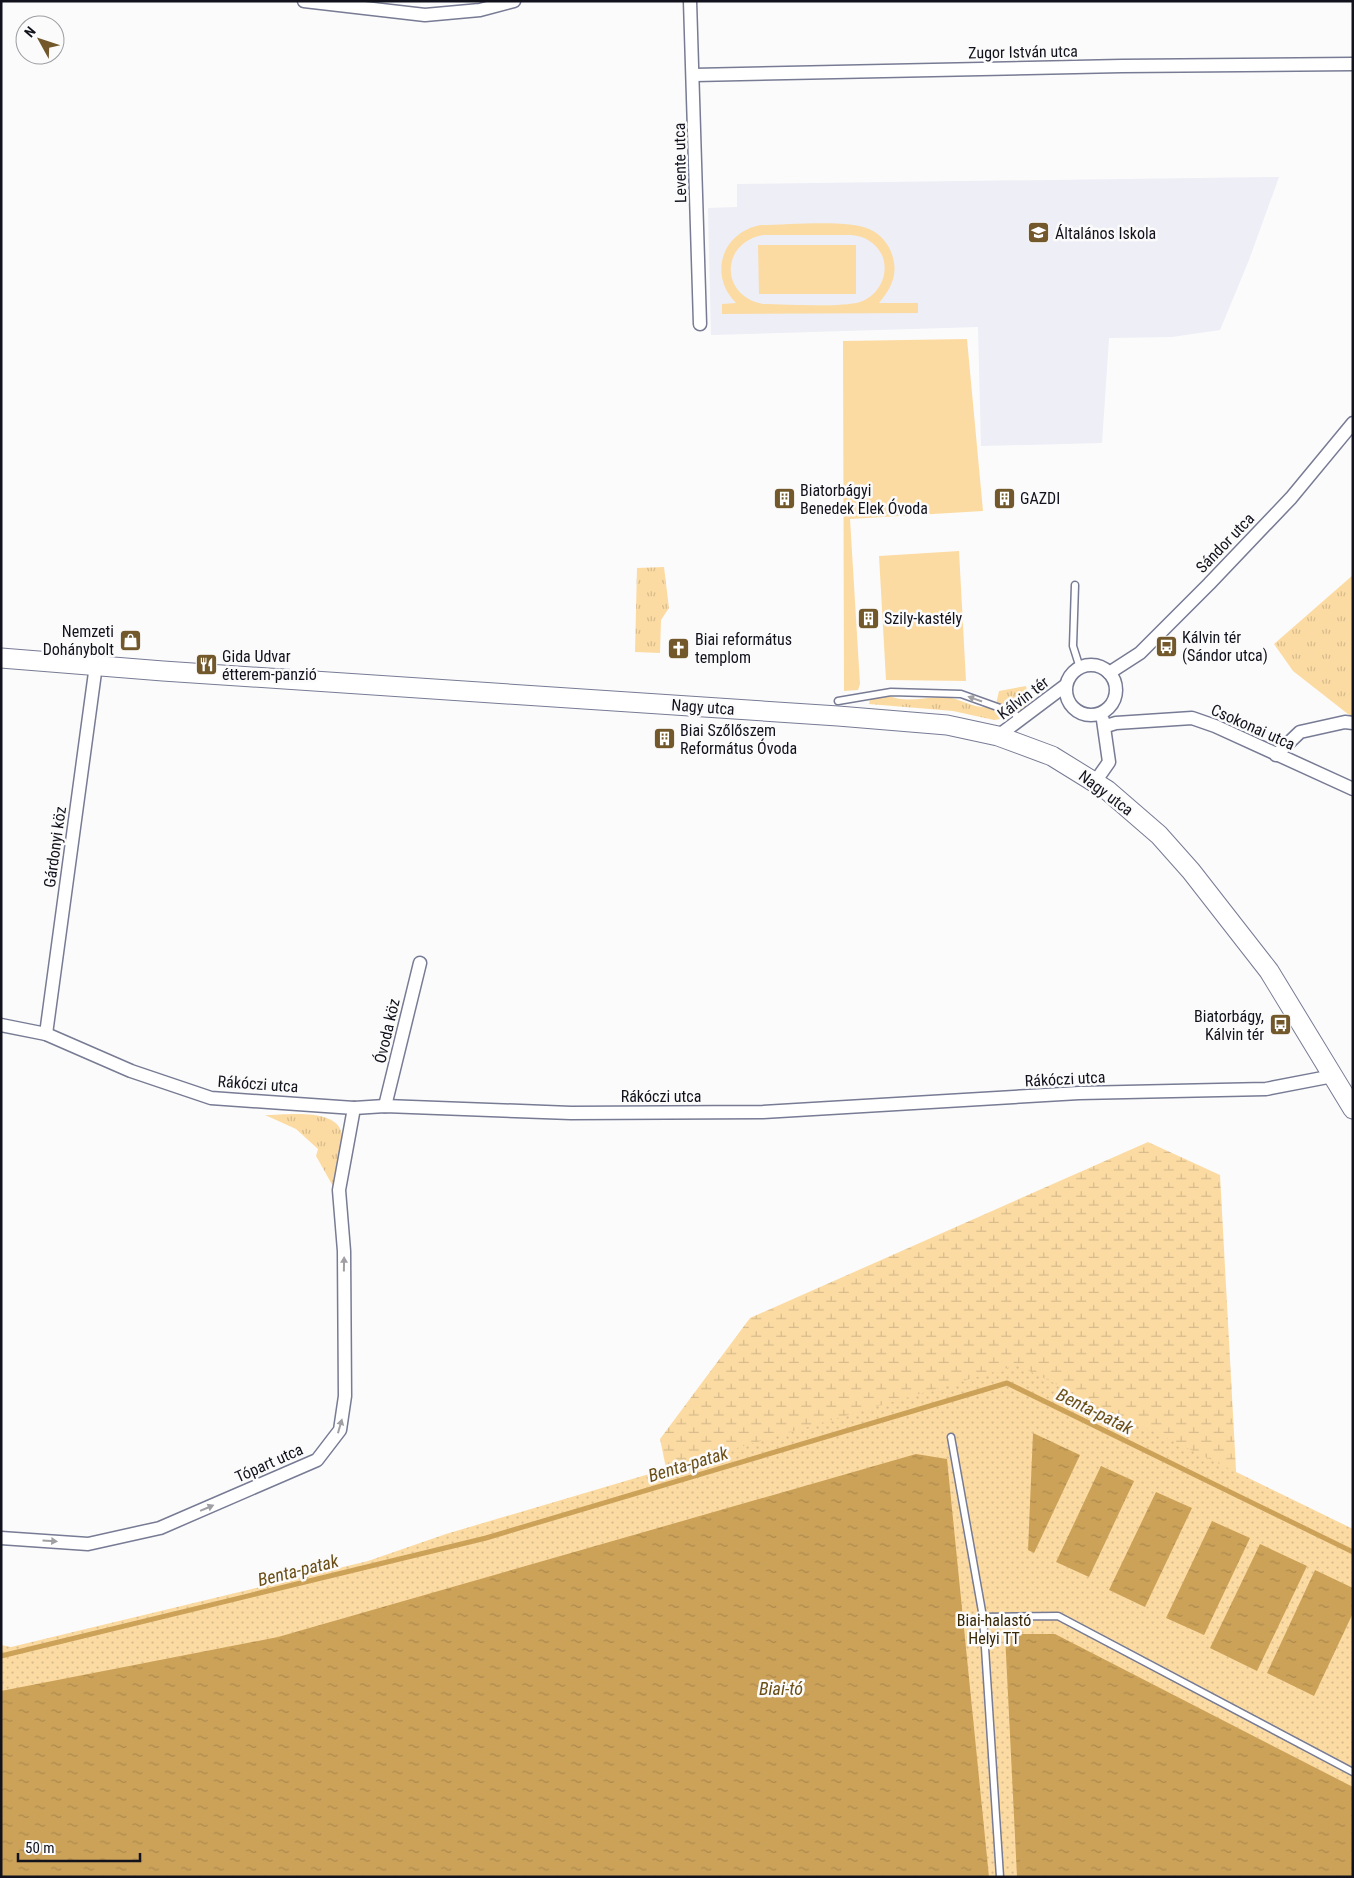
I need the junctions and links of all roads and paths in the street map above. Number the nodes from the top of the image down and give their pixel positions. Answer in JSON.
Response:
{"nodes":[{"id":1,"x":304,"y":1,"type":"edge"},
{"id":2,"x":514,"y":1,"type":"edge"},
{"id":3,"x":690,"y":1,"type":"edge"},
{"id":4,"x":1353,"y":64,"type":"edge"},
{"id":5,"x":694,"y":75,"type":"junction"},
{"id":6,"x":700,"y":324,"type":"dead end"},
{"id":7,"x":1353,"y":423,"type":"edge"},
{"id":8,"x":1075,"y":585,"type":"dead end"},
{"id":9,"x":1,"y":658,"type":"edge"},
{"id":10,"x":96,"y":665,"type":"junction"},
{"id":11,"x":1080,"y":668,"type":"junction"},
{"id":12,"x":1109,"y":673,"type":"junction"},
{"id":13,"x":1066,"y":685,"type":"junction"},
{"id":14,"x":838,"y":701,"type":"dead end"},
{"id":15,"x":1100,"y":713,"type":"junction"},
{"id":16,"x":1019,"y":719,"type":"junction"},
{"id":17,"x":1353,"y":723,"type":"edge"},
{"id":18,"x":1106,"y":726,"type":"junction"},
{"id":19,"x":998,"y":736,"type":"junction"},
{"id":20,"x":1276,"y":755,"type":"junction"},
{"id":21,"x":1095,"y":782,"type":"junction"},
{"id":22,"x":1353,"y":790,"type":"edge"},
{"id":23,"x":420,"y":963,"type":"dead end"},
{"id":24,"x":1,"y":1025,"type":"edge"},
{"id":25,"x":46,"y":1034,"type":"junction"},
{"id":26,"x":1334,"y":1076,"type":"junction"},
{"id":27,"x":386,"y":1106,"type":"junction"},
{"id":28,"x":354,"y":1108,"type":"junction"},
{"id":29,"x":1353,"y":1109,"type":"edge"},
{"id":30,"x":952,"y":1437,"type":"dead end"},
{"id":31,"x":1,"y":1538,"type":"edge"},
{"id":32,"x":983,"y":1617,"type":"junction"},
{"id":33,"x":1353,"y":1772,"type":"edge"},
{"id":34,"x":1000,"y":1877,"type":"edge"}],
"edges":[{"from":1,"to":2,"type":"street"},
{"from":3,"to":5,"type":"street","name":"Levente utca"},
{"from":4,"to":5,"type":"street","name":"Zugor István utca"},
{"from":5,"to":6,"type":"street","name":"Levente utca"},
{"from":7,"to":12,"type":"street","name":"Sándor utca"},
{"from":8,"to":11,"type":"lane"},
{"from":9,"to":10,"type":"main road","name":"Nagy utca"},
{"from":10,"to":19,"type":"main road","name":"Nagy utca"},
{"from":10,"to":25,"type":"street","name":"Gárdonyi köz"},
{"from":11,"to":12,"type":"street"},
{"from":11,"to":13,"type":"street"},
{"from":12,"to":15,"type":"street"},
{"from":13,"to":15,"type":"street"},
{"from":13,"to":16,"type":"street","name":"Kálvin tér"},
{"from":16,"to":14,"type":"lane","one_way":true},
{"from":15,"to":18,"type":"street"},
{"from":16,"to":19,"type":"street","name":"Kálvin tér"},
{"from":17,"to":20,"type":"street"},
{"from":18,"to":20,"type":"street","name":"Csokonai utca"},
{"from":18,"to":21,"type":"street"},
{"from":19,"to":21,"type":"main road","name":"Nagy utca"},
{"from":20,"to":22,"type":"street","name":"Csokonai utca"},
{"from":21,"to":26,"type":"main road","name":"Nagy utca"},
{"from":23,"to":27,"type":"street","name":"Óvoda köz"},
{"from":24,"to":25,"type":"street","name":"Rákóczi utca"},
{"from":25,"to":28,"type":"street","name":"Rákóczi utca"},
{"from":26,"to":27,"type":"street","name":"Rákóczi utca"},
{"from":26,"to":29,"type":"main road","name":"Nagy utca"},
{"from":27,"to":28,"type":"street","name":"Rákóczi utca"},
{"from":31,"to":28,"type":"street","name":"Tópart utca","one_way":true},
{"from":30,"to":32,"type":"lane"},
{"from":32,"to":33,"type":"lane"},
{"from":32,"to":34,"type":"lane"}]}
